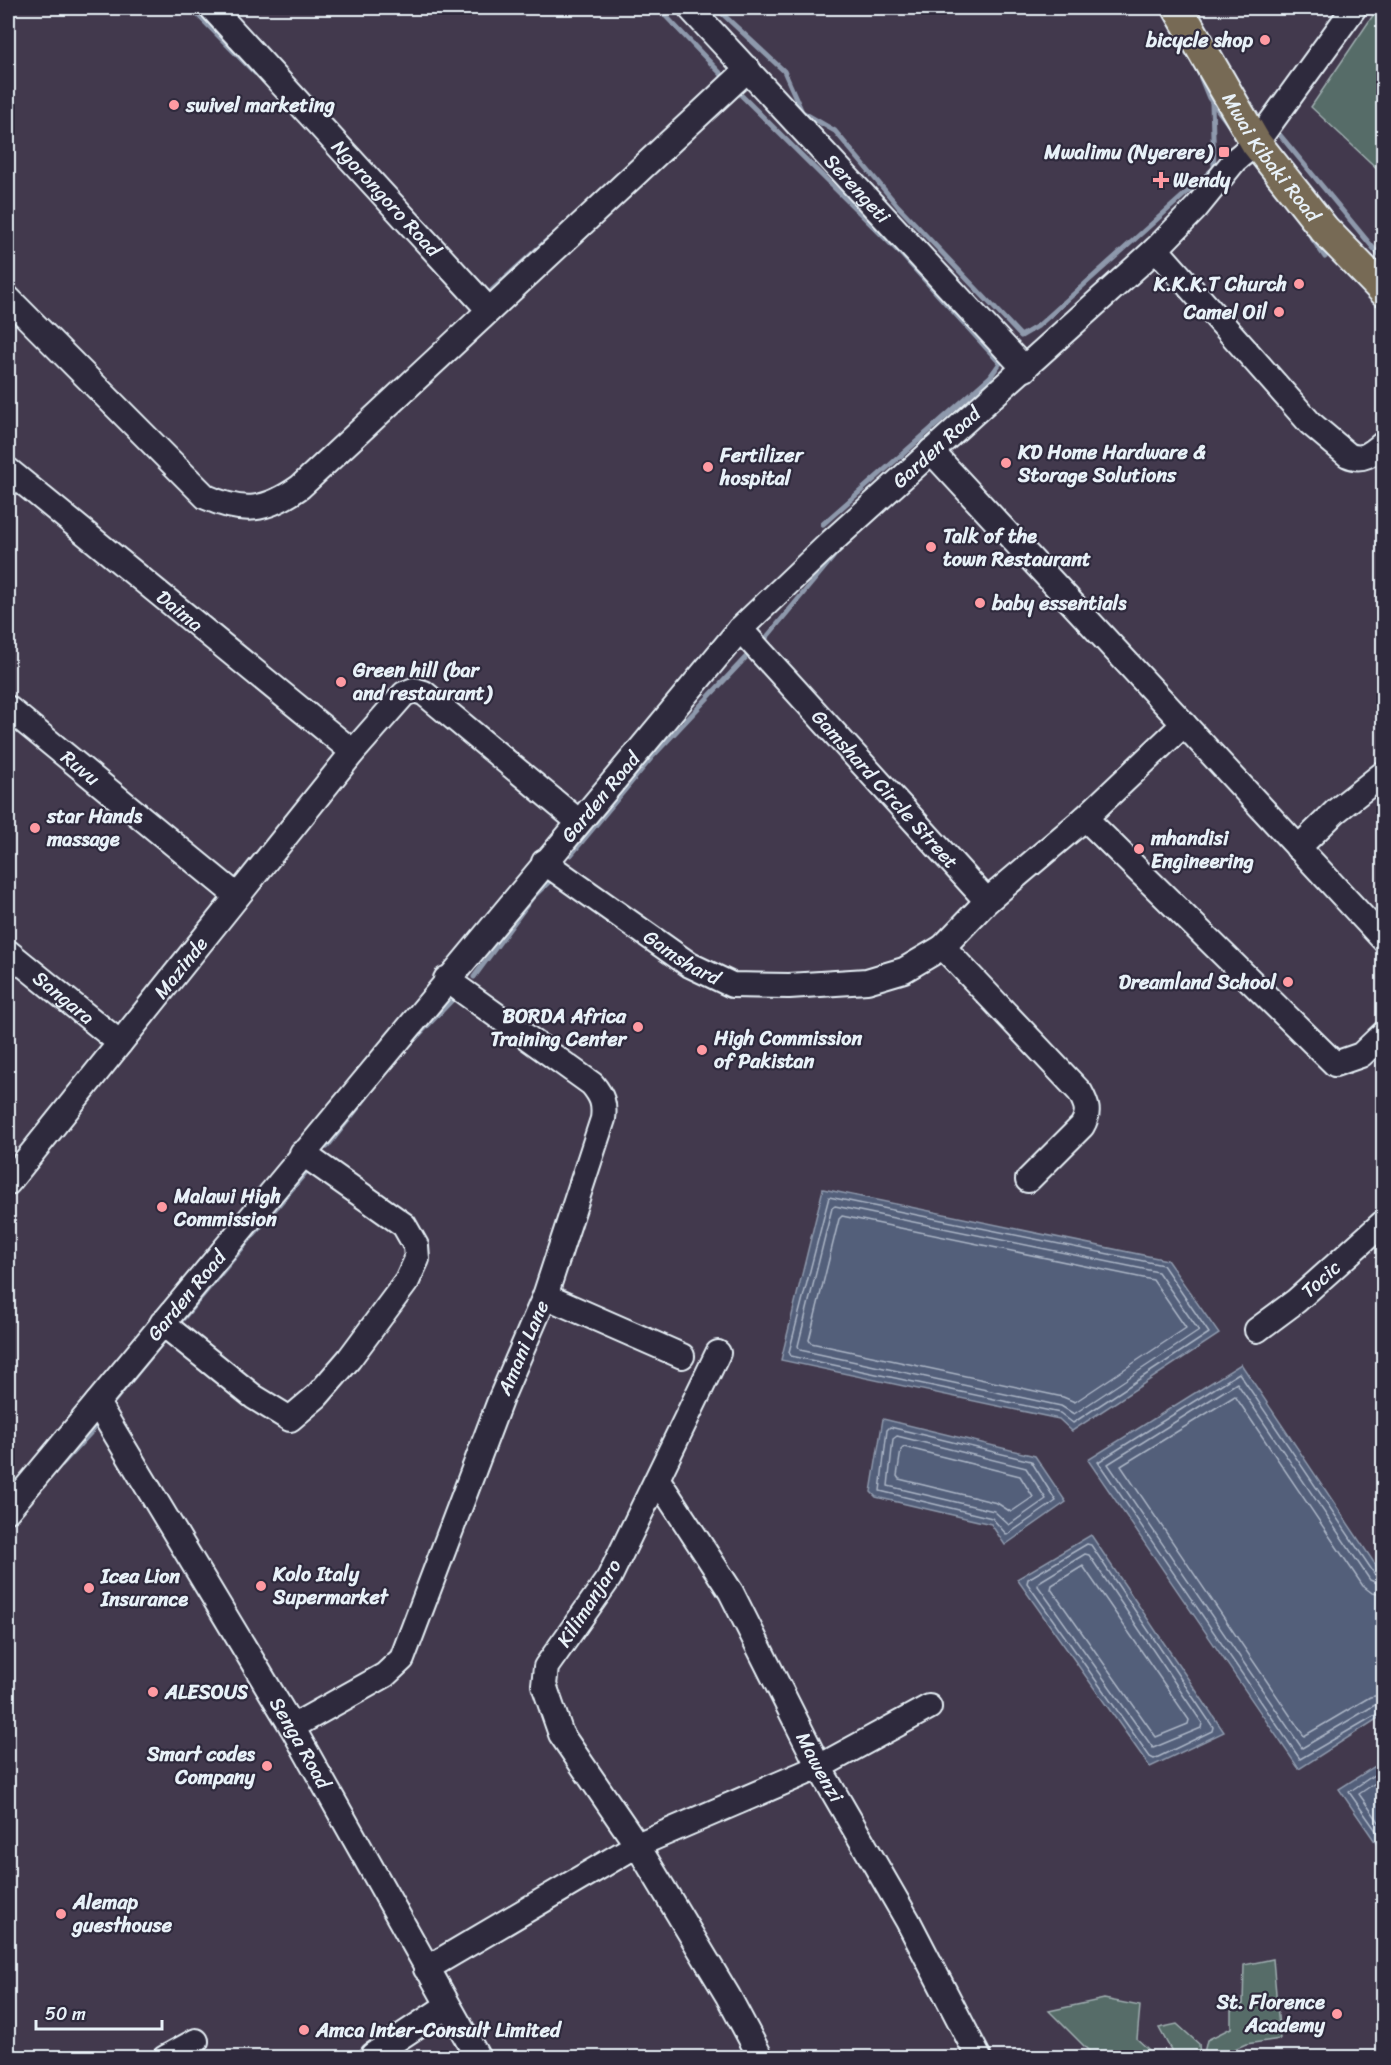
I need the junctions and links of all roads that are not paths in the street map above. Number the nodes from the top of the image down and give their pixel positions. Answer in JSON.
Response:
{"nodes":[{"id":1,"x":213,"y":8,"type":"edge"},
{"id":2,"x":690,"y":8,"type":"edge"},
{"id":3,"x":1178,"y":8,"type":"edge"},
{"id":4,"x":1354,"y":8,"type":"edge"},
{"id":5,"x":748,"y":69,"type":"junction"},
{"id":6,"x":1256,"y":143,"type":"junction"},
{"id":7,"x":1156,"y":249,"type":"junction"},
{"id":8,"x":1383,"y":291,"type":"edge"},
{"id":9,"x":8,"y":298,"type":"edge"},
{"id":10,"x":489,"y":310,"type":"junction"},
{"id":11,"x":1025,"y":369,"type":"junction"},
{"id":12,"x":1383,"y":443,"type":"edge"},
{"id":13,"x":931,"y":451,"type":"junction"},
{"id":14,"x":8,"y":470,"type":"edge"},
{"id":15,"x":740,"y":629,"type":"junction"},
{"id":16,"x":8,"y":708,"type":"edge"},
{"id":17,"x":1184,"y":723,"type":"junction"},
{"id":18,"x":353,"y":752,"type":"junction"},
{"id":19,"x":1383,"y":773,"type":"edge"},
{"id":20,"x":1085,"y":818,"type":"junction"},
{"id":21,"x":578,"y":821,"type":"junction"},
{"id":22,"x":1298,"y":848,"type":"junction"},
{"id":23,"x":544,"y":862,"type":"junction"},
{"id":24,"x":237,"y":896,"type":"junction"},
{"id":25,"x":987,"y":901,"type":"junction"},
{"id":26,"x":1383,"y":940,"type":"edge"},
{"id":27,"x":943,"y":947,"type":"junction"},
{"id":28,"x":8,"y":952,"type":"edge"},
{"id":29,"x":446,"y":979,"type":"junction"},
{"id":30,"x":1383,"y":1033,"type":"edge"},
{"id":31,"x":120,"y":1043,"type":"junction"},
{"id":32,"x":302,"y":1153,"type":"junction"},
{"id":33,"x":1028,"y":1180,"type":"dead end"},
{"id":34,"x":8,"y":1183,"type":"edge"},
{"id":35,"x":1383,"y":1222,"type":"edge"},
{"id":36,"x":545,"y":1296,"type":"junction"},
{"id":37,"x":162,"y":1323,"type":"junction"},
{"id":38,"x":1257,"y":1330,"type":"dead end"},
{"id":39,"x":718,"y":1353,"type":"dead end"},
{"id":40,"x":682,"y":1356,"type":"dead end"},
{"id":41,"x":97,"y":1403,"type":"junction"},
{"id":42,"x":658,"y":1480,"type":"junction"},
{"id":43,"x":8,"y":1509,"type":"edge"},
{"id":44,"x":929,"y":1707,"type":"dead end"},
{"id":45,"x":292,"y":1727,"type":"junction"},
{"id":46,"x":819,"y":1767,"type":"junction"},
{"id":47,"x":637,"y":1845,"type":"junction"},
{"id":48,"x":426,"y":1969,"type":"junction"},
{"id":49,"x":447,"y":2006,"type":"junction"},
{"id":50,"x":196,"y":2041,"type":"dead end"},
{"id":51,"x":373,"y":2055,"type":"dead end"},
{"id":52,"x":165,"y":2058,"type":"edge"},
{"id":53,"x":478,"y":2058,"type":"edge"},
{"id":54,"x":761,"y":2058,"type":"edge"},
{"id":55,"x":979,"y":2058,"type":"edge"}],
"edges":[{"from":1,"to":10,"type":"street","name":"Ngorongoro Road"},
{"from":2,"to":5,"type":"street","name":"Serengeti"},
{"from":3,"to":6,"type":"main road","name":"Mwai Kibaki Road"},
{"from":4,"to":6,"type":"street","name":"Garden Road"},
{"from":5,"to":10,"type":"street"},
{"from":5,"to":11,"type":"street","name":"Serengeti"},
{"from":6,"to":7,"type":"street","name":"Garden Road"},
{"from":6,"to":8,"type":"main road","name":"Mwai Kibaki Road"},
{"from":7,"to":11,"type":"street","name":"Garden Road"},
{"from":7,"to":12,"type":"street"},
{"from":9,"to":10,"type":"street"},
{"from":11,"to":13,"type":"street","name":"Garden Road"},
{"from":13,"to":15,"type":"street","name":"Garden Road"},
{"from":13,"to":17,"type":"street"},
{"from":14,"to":18,"type":"street","name":"Daima"},
{"from":15,"to":21,"type":"street","name":"Garden Road"},
{"from":15,"to":25,"type":"street","name":"Gamshard Circle Street"},
{"from":16,"to":24,"type":"street","name":"Ruvu"},
{"from":17,"to":20,"type":"street"},
{"from":17,"to":22,"type":"street"},
{"from":18,"to":21,"type":"street","name":"Mazinde"},
{"from":18,"to":24,"type":"street","name":"Mazinde"},
{"from":19,"to":22,"type":"street"},
{"from":20,"to":25,"type":"street"},
{"from":20,"to":30,"type":"street"},
{"from":21,"to":23,"type":"street","name":"Garden Road"},
{"from":22,"to":26,"type":"street"},
{"from":23,"to":27,"type":"street","name":"Gamshard"},
{"from":23,"to":29,"type":"street","name":"Garden Road"},
{"from":24,"to":31,"type":"street","name":"Mazinde"},
{"from":25,"to":27,"type":"street"},
{"from":27,"to":33,"type":"street"},
{"from":28,"to":31,"type":"street","name":"Sangara"},
{"from":29,"to":32,"type":"street","name":"Garden Road"},
{"from":29,"to":36,"type":"street","name":"Amani Lane"},
{"from":31,"to":34,"type":"street","name":"Mazinde"},
{"from":32,"to":37,"type":"street","name":"Garden Road"},
{"from":32,"to":37,"type":"street"},
{"from":35,"to":38,"type":"street","name":"Tocic"},
{"from":36,"to":40,"type":"street"},
{"from":36,"to":45,"type":"street","name":"Amani Lane"},
{"from":37,"to":41,"type":"street","name":"Garden Road"},
{"from":39,"to":42,"type":"street","name":"Kilimanjaro"},
{"from":41,"to":43,"type":"street","name":"Garden Road"},
{"from":41,"to":45,"type":"street","name":"Senga Road"},
{"from":42,"to":46,"type":"street","name":"Mawenzi"},
{"from":42,"to":47,"type":"street","name":"Kilimanjaro"},
{"from":44,"to":46,"type":"street"},
{"from":45,"to":48,"type":"street","name":"Senga Road"},
{"from":46,"to":47,"type":"street"},
{"from":46,"to":55,"type":"street","name":"Mawenzi"},
{"from":47,"to":48,"type":"street"},
{"from":47,"to":54,"type":"street","name":"Kilimanjaro"},
{"from":48,"to":49,"type":"street","name":"Senga Road"},
{"from":49,"to":51,"type":"street"},
{"from":49,"to":53,"type":"street","name":"Senga Road"},
{"from":50,"to":52,"type":"street"}]}
